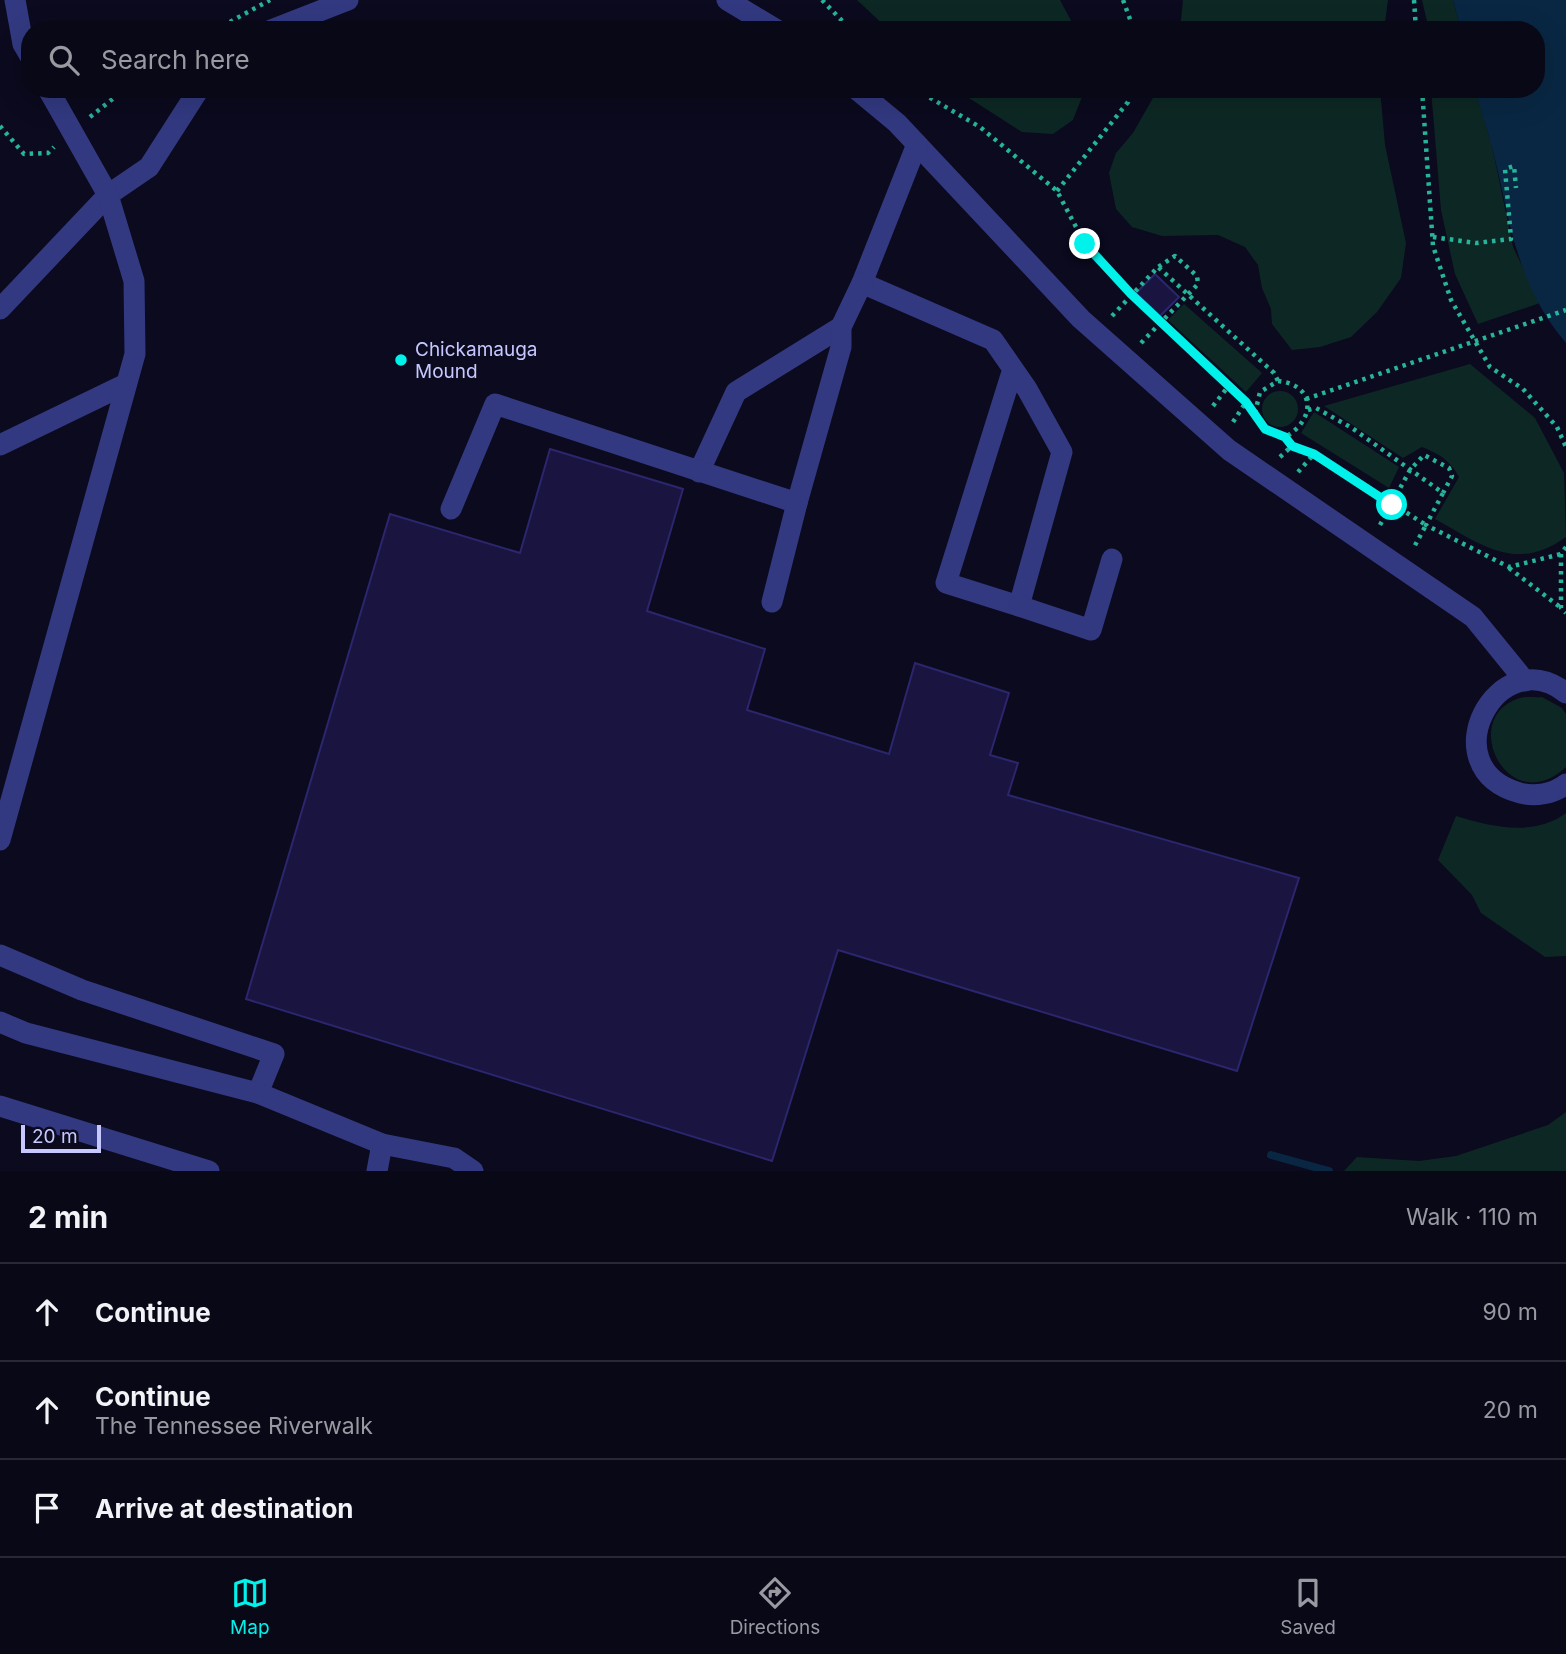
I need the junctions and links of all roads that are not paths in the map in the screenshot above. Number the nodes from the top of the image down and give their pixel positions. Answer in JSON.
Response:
{"nodes":[{"id":1,"x":15,"y":0,"type":"edge"},
{"id":2,"x":348,"y":0,"type":"edge"},
{"id":3,"x":727,"y":0,"type":"edge"},
{"id":4,"x":294,"y":21,"type":"edge"},
{"id":5,"x":762,"y":21,"type":"edge"},
{"id":6,"x":21,"y":33,"type":"edge"},
{"id":7,"x":53,"y":98,"type":"edge"},
{"id":8,"x":192,"y":98,"type":"edge"},
{"id":9,"x":867,"y":98,"type":"edge"},
{"id":10,"x":917,"y":144,"type":"junction"},
{"id":11,"x":108,"y":195,"type":"junction"},
{"id":12,"x":862,"y":283,"type":"junction"},
{"id":13,"x":0,"y":309,"type":"edge"},
{"id":14,"x":841,"y":327,"type":"junction"},
{"id":15,"x":1013,"y":369,"type":"junction"},
{"id":16,"x":126,"y":384,"type":"junction"},
{"id":17,"x":0,"y":446,"type":"edge"},
{"id":18,"x":699,"y":472,"type":"junction"},
{"id":19,"x":797,"y":503,"type":"junction"},
{"id":20,"x":451,"y":509,"type":"dead end"},
{"id":21,"x":1112,"y":559,"type":"dead end"},
{"id":22,"x":772,"y":602,"type":"dead end"},
{"id":23,"x":1019,"y":606,"type":"junction"},
{"id":24,"x":1525,"y":681,"type":"junction"},
{"id":25,"x":1566,"y":692,"type":"edge"},
{"id":26,"x":1566,"y":784,"type":"edge"},
{"id":27,"x":0,"y":840,"type":"edge"},
{"id":28,"x":0,"y":955,"type":"edge"},
{"id":29,"x":0,"y":1022,"type":"edge"},
{"id":30,"x":258,"y":1093,"type":"junction"},
{"id":31,"x":0,"y":1106,"type":"edge"},
{"id":32,"x":382,"y":1144,"type":"junction"},
{"id":33,"x":209,"y":1171,"type":"edge"},
{"id":34,"x":377,"y":1171,"type":"edge"},
{"id":35,"x":472,"y":1171,"type":"edge"}],
"edges":[{"from":1,"to":6,"type":"street"},
{"from":2,"to":4,"type":"street"},
{"from":3,"to":5,"type":"street"},
{"from":7,"to":11,"type":"street"},
{"from":8,"to":11,"type":"street"},
{"from":9,"to":10,"type":"street"},
{"from":10,"to":12,"type":"street"},
{"from":10,"to":24,"type":"street"},
{"from":11,"to":13,"type":"street"},
{"from":11,"to":16,"type":"street"},
{"from":12,"to":14,"type":"street"},
{"from":12,"to":15,"type":"street"},
{"from":14,"to":18,"type":"street"},
{"from":14,"to":19,"type":"street"},
{"from":15,"to":23,"type":"street"},
{"from":15,"to":23,"type":"street"},
{"from":16,"to":17,"type":"street"},
{"from":16,"to":27,"type":"street"},
{"from":18,"to":19,"type":"street"},
{"from":18,"to":20,"type":"street"},
{"from":19,"to":22,"type":"street"},
{"from":21,"to":23,"type":"street"},
{"from":24,"to":25,"type":"street"},
{"from":24,"to":26,"type":"street"},
{"from":28,"to":30,"type":"street"},
{"from":29,"to":30,"type":"street"},
{"from":30,"to":32,"type":"street"},
{"from":31,"to":33,"type":"street"},
{"from":32,"to":34,"type":"street"},
{"from":32,"to":35,"type":"street"}]}
